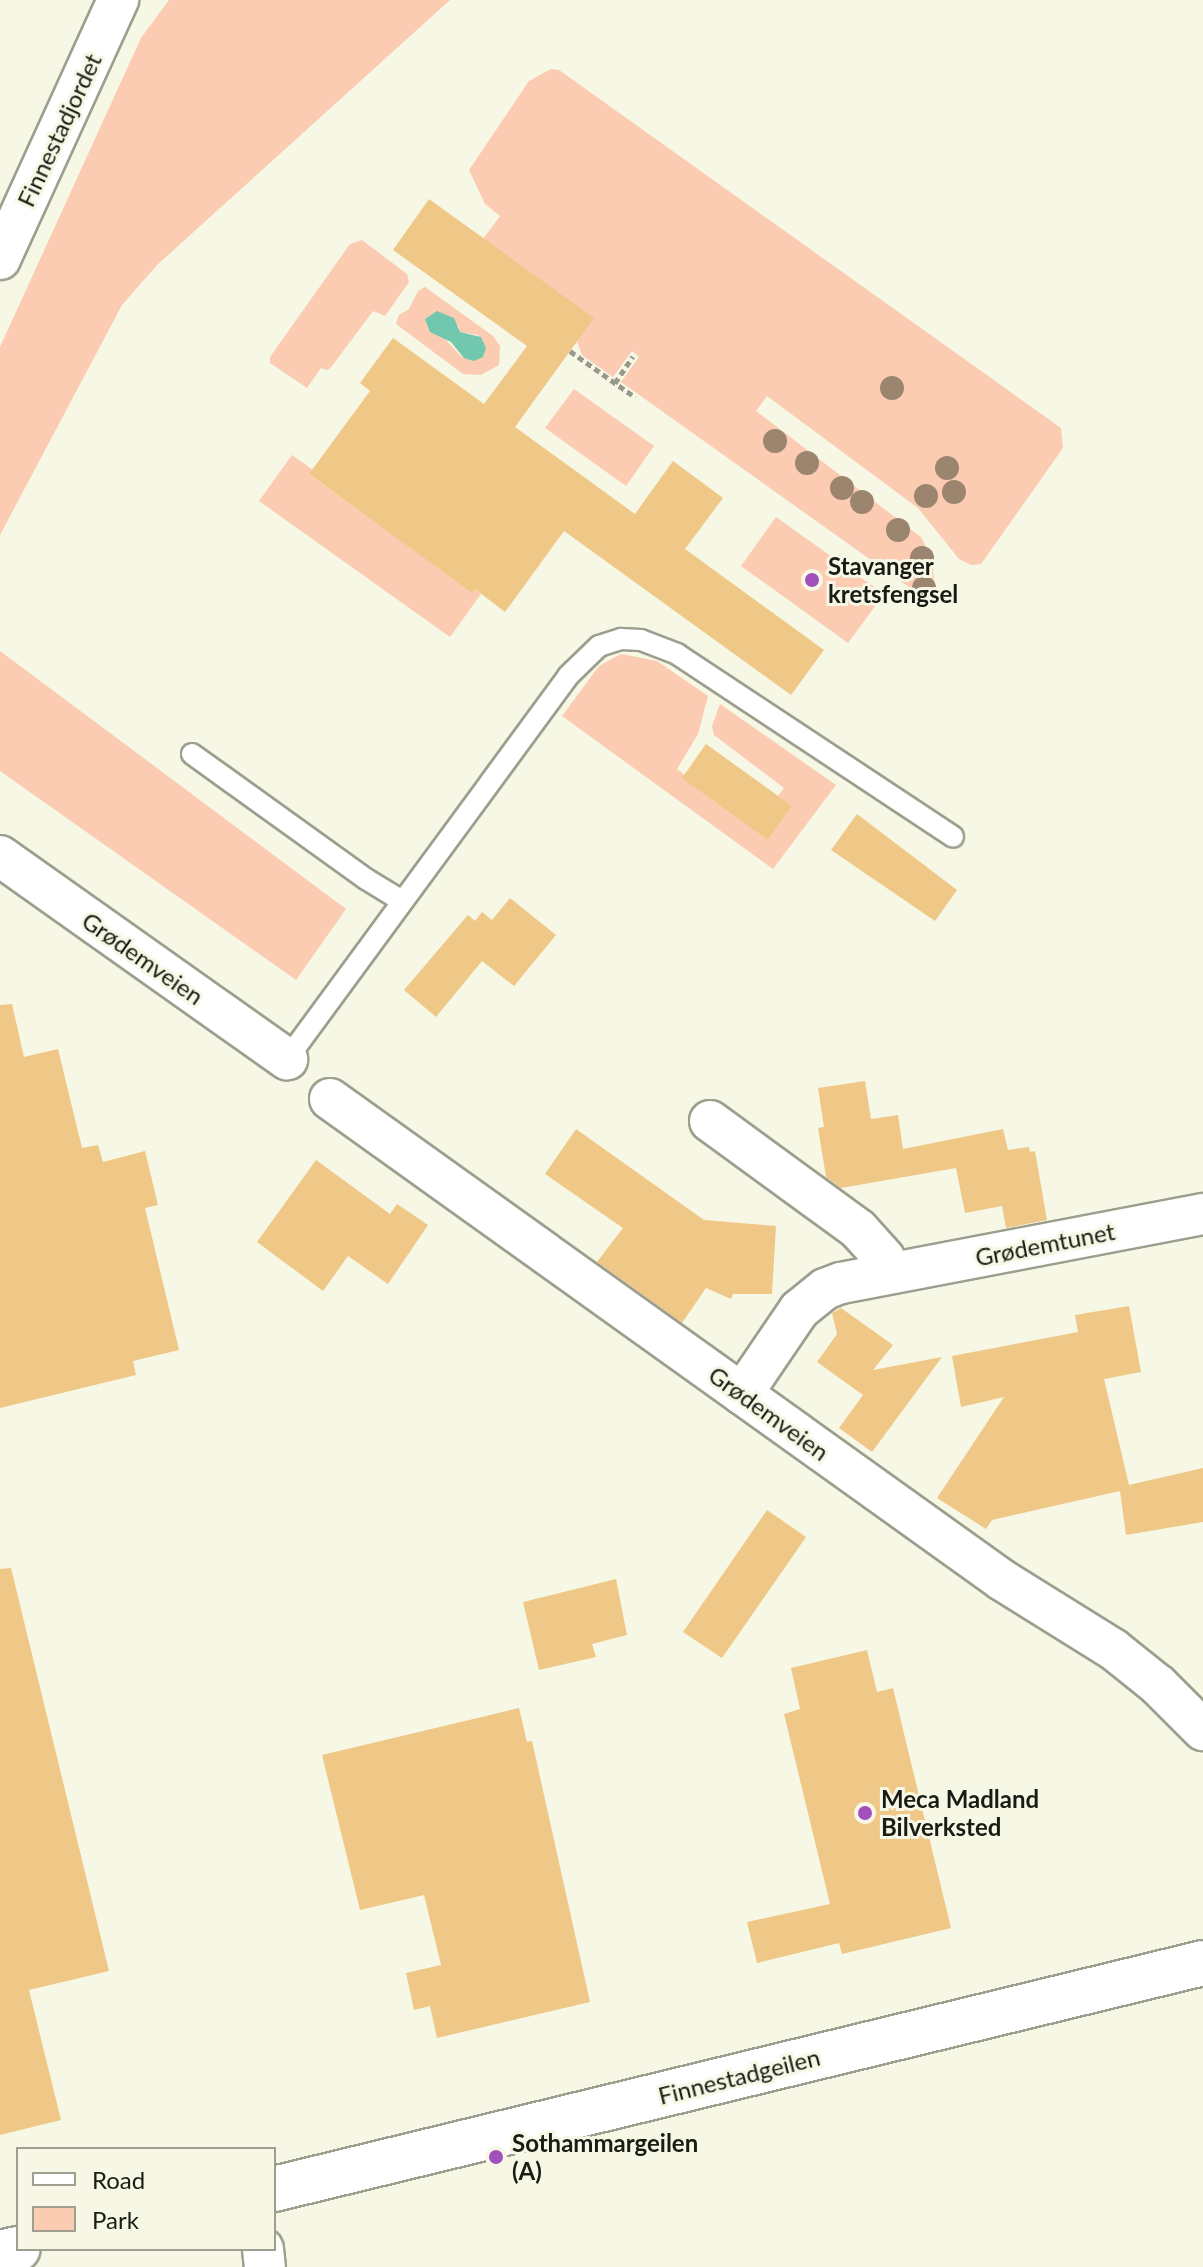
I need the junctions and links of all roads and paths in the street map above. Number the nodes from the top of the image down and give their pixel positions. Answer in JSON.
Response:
{"nodes":[{"id":1,"x":118,"y":0,"type":"edge"},
{"id":2,"x":0,"y":259,"type":"edge"},
{"id":3,"x":570,"y":351,"type":"dead end"},
{"id":4,"x":633,"y":356,"type":"dead end"},
{"id":5,"x":615,"y":383,"type":"junction"},
{"id":6,"x":635,"y":397,"type":"dead end"},
{"id":7,"x":192,"y":754,"type":"dead end"},
{"id":8,"x":953,"y":837,"type":"dead end"},
{"id":9,"x":0,"y":856,"type":"edge"},
{"id":10,"x":402,"y":901,"type":"junction"},
{"id":11,"x":287,"y":1059,"type":"joint"},
{"id":12,"x":330,"y":1099,"type":"dead end"},
{"id":13,"x":710,"y":1121,"type":"dead end"},
{"id":14,"x":1203,"y":1214,"type":"edge"},
{"id":15,"x":887,"y":1274,"type":"junction"},
{"id":16,"x":742,"y":1394,"type":"junction"},
{"id":17,"x":1203,"y":1730,"type":"edge"},
{"id":18,"x":1203,"y":1963,"type":"edge"},
{"id":19,"x":276,"y":2189,"type":"edge"}],
"edges":[{"from":1,"to":2,"type":"street","name":"Finnestadjordet"},
{"from":3,"to":5,"type":"path"},
{"from":4,"to":5,"type":"path"},
{"from":5,"to":6,"type":"path"},
{"from":7,"to":10,"type":"lane"},
{"from":8,"to":10,"type":"lane"},
{"from":9,"to":11,"type":"street","name":"Grødemveien"},
{"from":10,"to":11,"type":"lane"},
{"from":12,"to":16,"type":"street","name":"Grødemveien"},
{"from":13,"to":15,"type":"street"},
{"from":14,"to":15,"type":"street","name":"Grødemtunet"},
{"from":15,"to":16,"type":"street","name":"Grødemtunet"},
{"from":16,"to":17,"type":"street","name":"Grødemveien"},
{"from":18,"to":19,"type":"main road","name":"Finnestadgeilen"}]}
